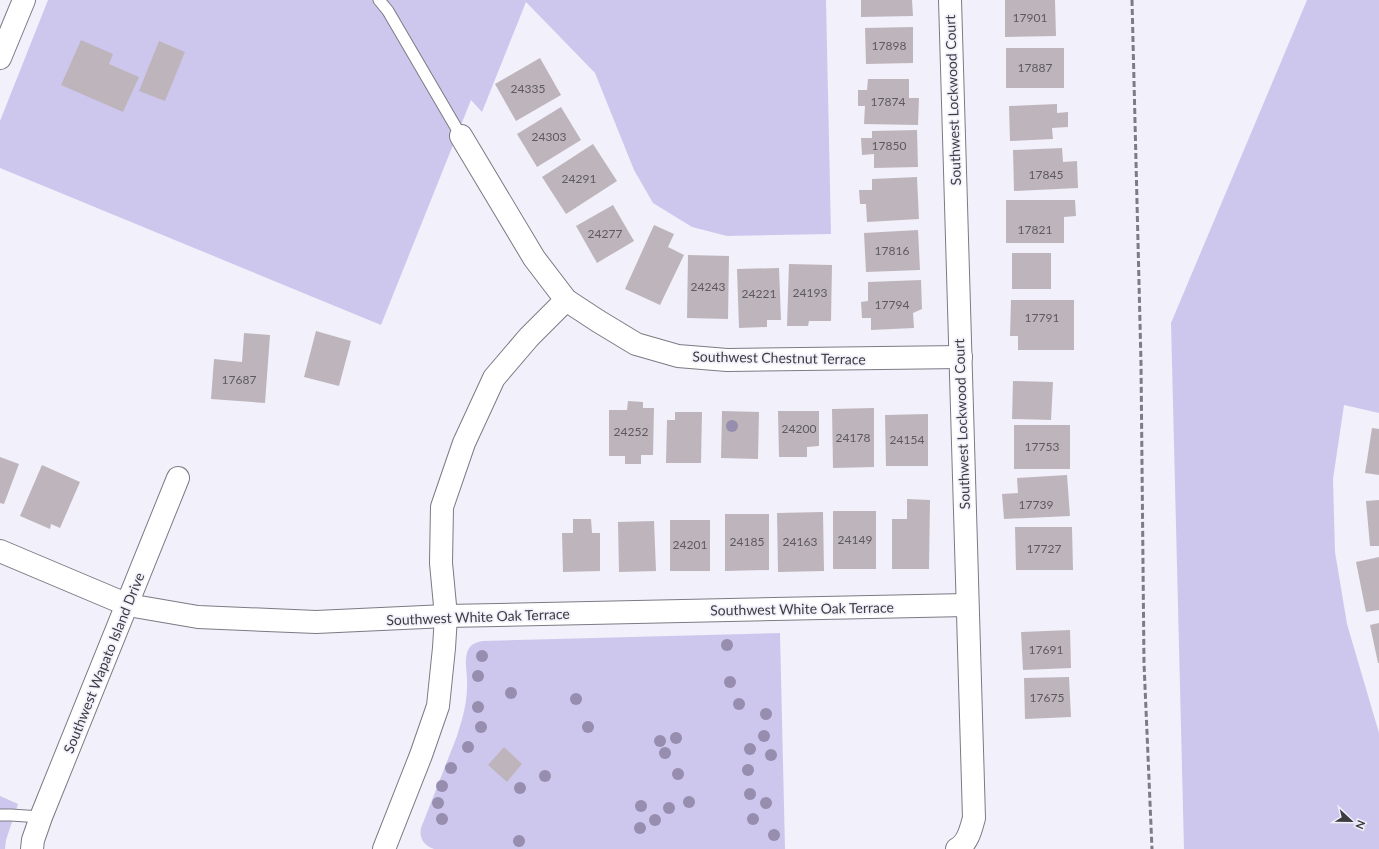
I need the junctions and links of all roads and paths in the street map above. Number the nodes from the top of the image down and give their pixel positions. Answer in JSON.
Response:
{"nodes":[{"id":1,"x":24,"y":0,"type":"edge"},
{"id":2,"x":379,"y":0,"type":"edge"},
{"id":3,"x":950,"y":0,"type":"edge"},
{"id":4,"x":0,"y":58,"type":"edge"},
{"id":5,"x":461,"y":136,"type":"joint"},
{"id":6,"x":566,"y":300,"type":"junction"},
{"id":7,"x":961,"y":357,"type":"junction"},
{"id":8,"x":178,"y":478,"type":"dead end"},
{"id":9,"x":0,"y":551,"type":"edge"},
{"id":10,"x":128,"y":605,"type":"junction"},
{"id":11,"x":967,"y":606,"type":"junction"},
{"id":12,"x":446,"y":616,"type":"junction"},
{"id":13,"x":0,"y":815,"type":"edge"},
{"id":14,"x":41,"y":817,"type":"junction"},
{"id":15,"x":960,"y":847,"type":"edge"},
{"id":16,"x":32,"y":849,"type":"edge"},
{"id":17,"x":384,"y":849,"type":"edge"}],
"edges":[{"from":1,"to":4,"type":"street"},
{"from":2,"to":5,"type":"lane"},
{"from":3,"to":7,"type":"street","name":"Southwest Lockwood Court"},
{"from":5,"to":6,"type":"street","name":"Southwest Chestnut Terrace"},
{"from":6,"to":7,"type":"street","name":"Southwest Chestnut Terrace"},
{"from":6,"to":12,"type":"street"},
{"from":7,"to":11,"type":"street","name":"Southwest Lockwood Court"},
{"from":8,"to":10,"type":"street","name":"Southwest Wapato Island Drive"},
{"from":9,"to":10,"type":"street","name":"Southwest White Oak Terrace"},
{"from":10,"to":12,"type":"street","name":"Southwest White Oak Terrace"},
{"from":10,"to":14,"type":"street","name":"Southwest Wapato Island Drive"},
{"from":11,"to":12,"type":"street","name":"Southwest White Oak Terrace"},
{"from":11,"to":15,"type":"street","name":"Southwest Lockwood Court"},
{"from":12,"to":17,"type":"street"},
{"from":13,"to":14,"type":"lane"},
{"from":14,"to":16,"type":"street","name":"Southwest Wapato Island Drive"}]}
